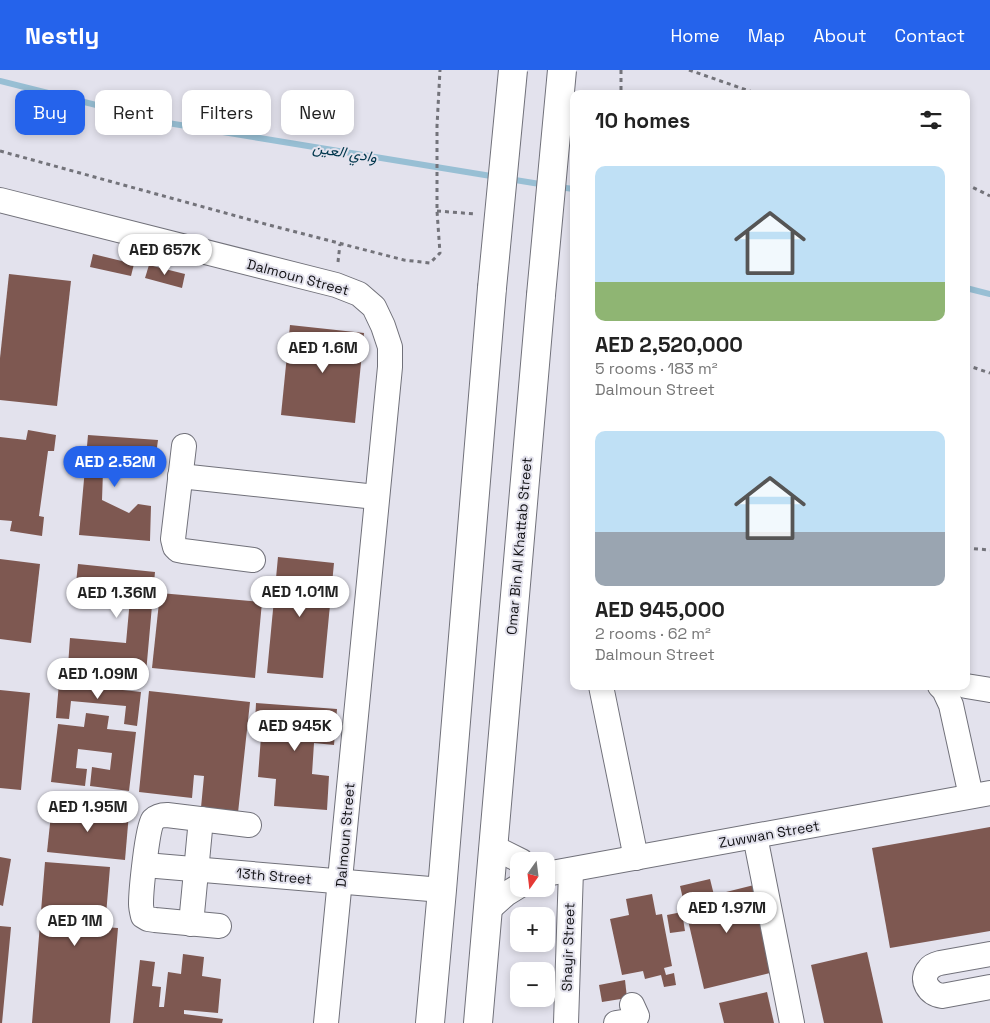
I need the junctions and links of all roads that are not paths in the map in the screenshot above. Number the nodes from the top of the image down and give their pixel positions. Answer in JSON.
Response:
{"nodes":[{"id":1,"x":513,"y":70,"type":"edge"},
{"id":2,"x":562,"y":70,"type":"edge"},
{"id":3,"x":0,"y":200,"type":"edge"},
{"id":4,"x":184,"y":446,"type":"dead end"},
{"id":5,"x":180,"y":476,"type":"junction"},
{"id":6,"x":376,"y":497,"type":"junction"},
{"id":7,"x":253,"y":560,"type":"dead end"},
{"id":8,"x":970,"y":687,"type":"edge"},
{"id":9,"x":602,"y":690,"type":"edge"},
{"id":10,"x":944,"y":690,"type":"edge"},
{"id":11,"x":990,"y":690,"type":"edge"},
{"id":12,"x":981,"y":794,"type":"edge"},
{"id":13,"x":201,"y":819,"type":"junction"},
{"id":14,"x":250,"y":825,"type":"dead end"},
{"id":15,"x":755,"y":836,"type":"junction"},
{"id":16,"x":493,"y":847,"type":"junction"},
{"id":17,"x":510,"y":856,"type":"edge"},
{"id":18,"x":636,"y":858,"type":"junction"},
{"id":19,"x":145,"y":865,"type":"junction"},
{"id":20,"x":196,"y":869,"type":"junction"},
{"id":21,"x":555,"y":873,"type":"edge"},
{"id":22,"x":341,"y":881,"type":"junction"},
{"id":23,"x":442,"y":890,"type":"junction"},
{"id":24,"x":510,"y":892,"type":"edge"},
{"id":25,"x":555,"y":896,"type":"edge"},
{"id":26,"x":488,"y":910,"type":"junction"},
{"id":27,"x":191,"y":924,"type":"junction"},
{"id":28,"x":219,"y":926,"type":"dead end"},
{"id":29,"x":990,"y":954,"type":"edge"},
{"id":30,"x":990,"y":987,"type":"edge"},
{"id":31,"x":632,"y":1005,"type":"dead end"},
{"id":32,"x":326,"y":1023,"type":"edge"},
{"id":33,"x":430,"y":1023,"type":"edge"},
{"id":34,"x":478,"y":1023,"type":"edge"},
{"id":35,"x":566,"y":1023,"type":"edge"},
{"id":36,"x":616,"y":1023,"type":"edge"},
{"id":37,"x":792,"y":1023,"type":"edge"}],
"edges":[{"from":1,"to":23,"type":"main road","bridge":true},
{"from":2,"to":16,"type":"main road","name":"Omar Bin Al Khattab Street","bridge":true},
{"from":3,"to":6,"type":"street","name":"Dalmoun Street"},
{"from":4,"to":5,"type":"street"},
{"from":5,"to":6,"type":"street"},
{"from":5,"to":7,"type":"street"},
{"from":6,"to":22,"type":"street","name":"Dalmoun Street"},
{"from":8,"to":11,"type":"street"},
{"from":9,"to":18,"type":"street"},
{"from":10,"to":12,"type":"street"},
{"from":12,"to":15,"type":"street","name":"Zuwwan Street"},
{"from":13,"to":14,"type":"street"},
{"from":13,"to":19,"type":"street"},
{"from":13,"to":20,"type":"street"},
{"from":15,"to":18,"type":"street","name":"Zuwwan Street"},
{"from":15,"to":37,"type":"street"},
{"from":16,"to":17,"type":"street"},
{"from":16,"to":26,"type":"main road","name":"Omar Bin Al Khattab Street"},
{"from":18,"to":21,"type":"street","name":"Zuwwan Street"},
{"from":19,"to":20,"type":"street","name":"13th Street"},
{"from":19,"to":27,"type":"street"},
{"from":20,"to":22,"type":"street","name":"13th Street"},
{"from":20,"to":27,"type":"street"},
{"from":22,"to":23,"type":"street","name":"13th Street"},
{"from":22,"to":32,"type":"street","name":"Dalmoun Street"},
{"from":23,"to":33,"type":"main road"},
{"from":24,"to":26,"type":"street"},
{"from":25,"to":35,"type":"street","name":"Shayir Street"},
{"from":26,"to":34,"type":"main road","name":"Omar Bin Al Khattab Street"},
{"from":27,"to":28,"type":"street"},
{"from":29,"to":30,"type":"street"},
{"from":31,"to":36,"type":"street"}]}
